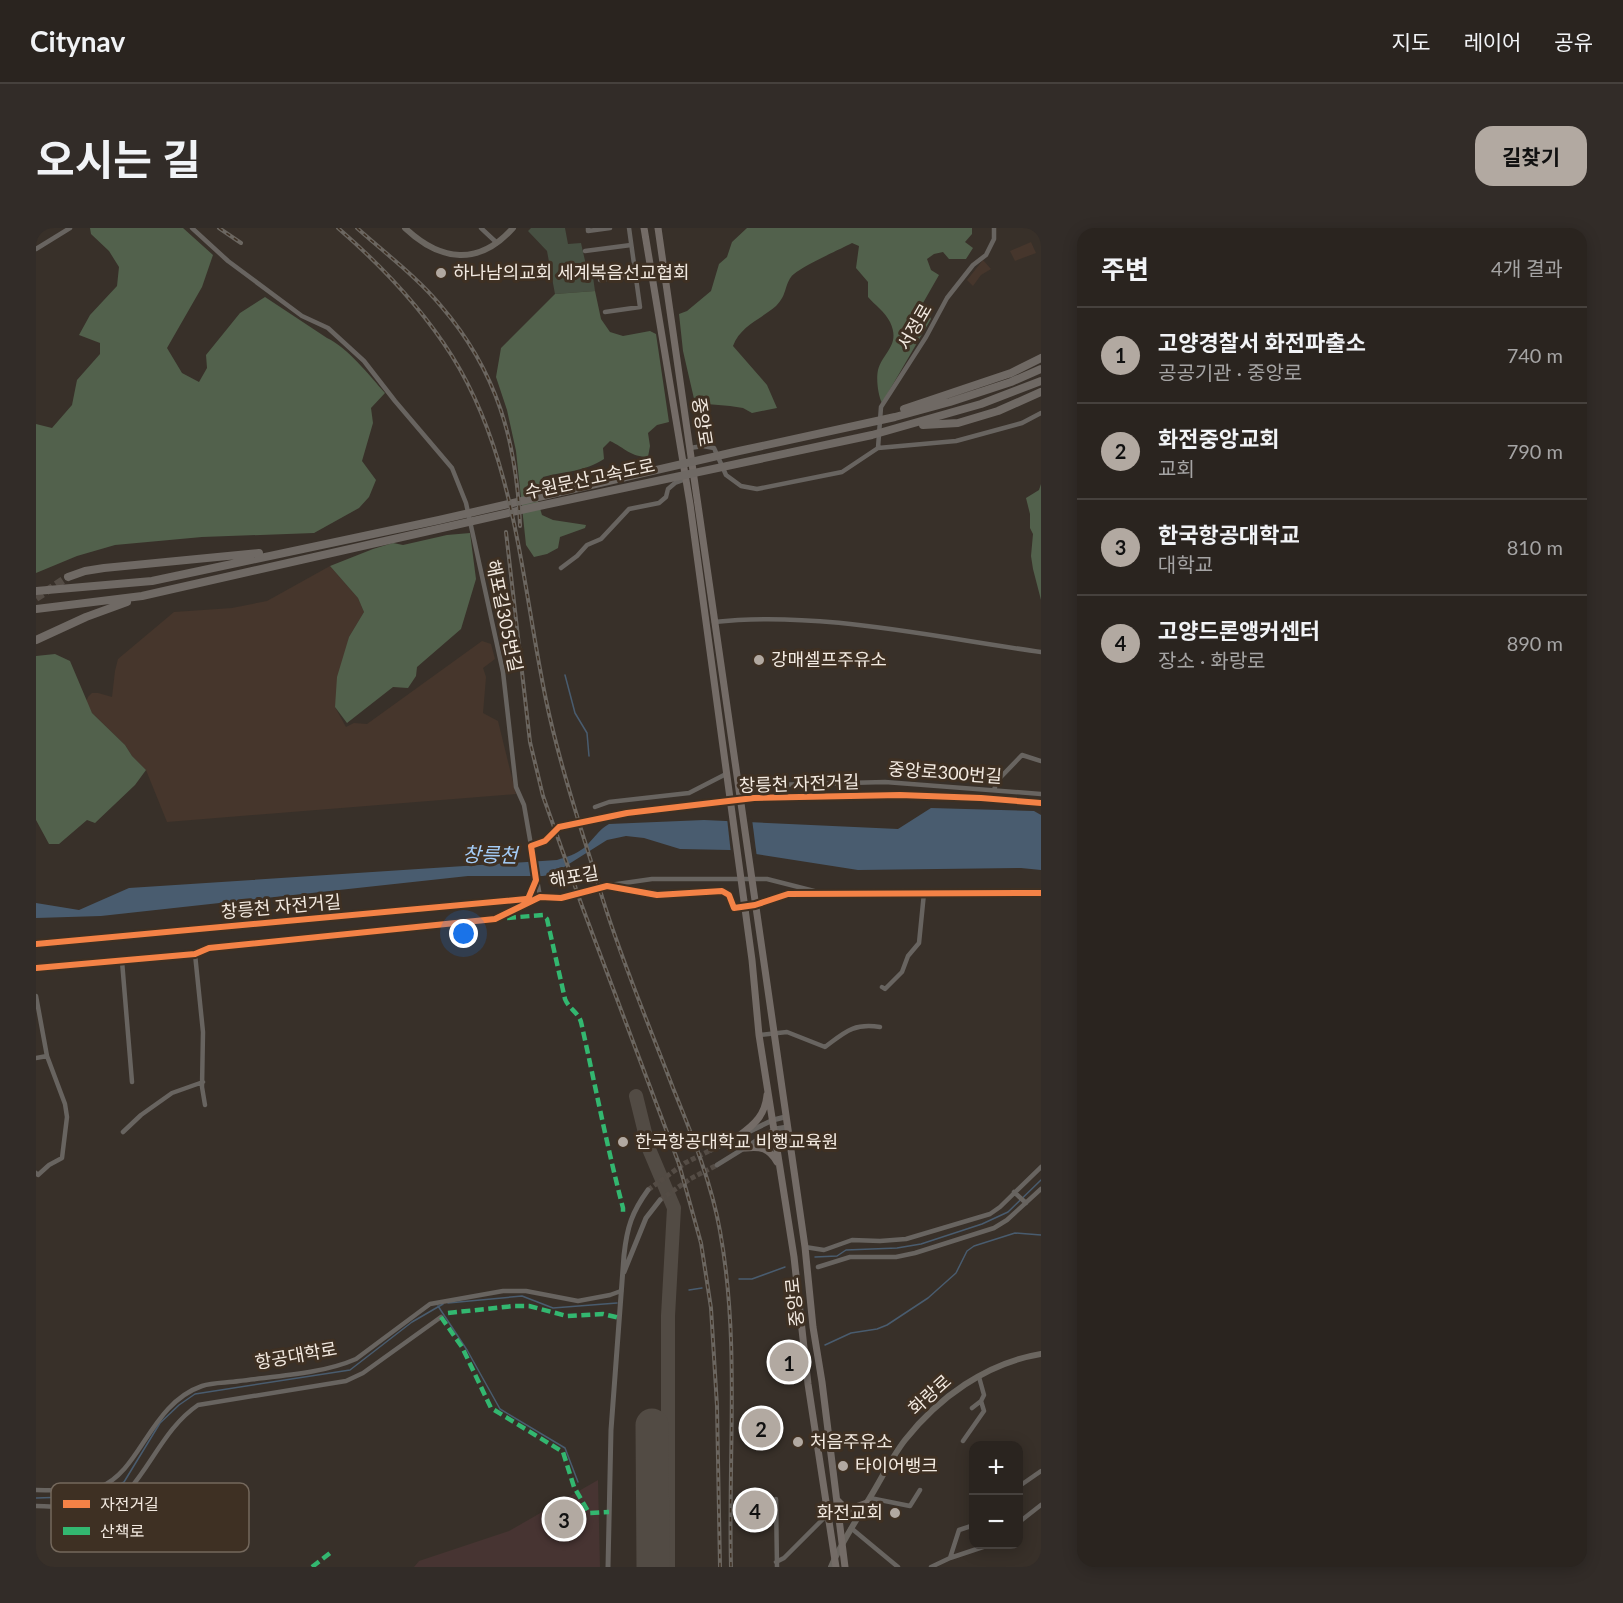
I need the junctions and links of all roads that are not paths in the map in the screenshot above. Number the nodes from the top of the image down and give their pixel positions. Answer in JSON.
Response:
{"nodes":[{"id":1,"x":70,"y":228,"type":"edge"},
{"id":2,"x":192,"y":228,"type":"edge"},
{"id":3,"x":405,"y":228,"type":"edge"},
{"id":4,"x":481,"y":228,"type":"edge"},
{"id":5,"x":513,"y":228,"type":"edge"},
{"id":6,"x":588,"y":228,"type":"edge"},
{"id":7,"x":610,"y":228,"type":"edge"},
{"id":8,"x":628,"y":228,"type":"edge"},
{"id":9,"x":645,"y":228,"type":"edge"},
{"id":10,"x":658,"y":228,"type":"edge"},
{"id":11,"x":994,"y":228,"type":"edge"},
{"id":12,"x":497,"y":243,"type":"junction"},
{"id":13,"x":631,"y":245,"type":"junction"},
{"id":14,"x":36,"y":249,"type":"edge"},
{"id":15,"x":585,"y":251,"type":"dead end"},
{"id":16,"x":635,"y":275,"type":"junction"},
{"id":17,"x":600,"y":280,"type":"dead end"},
{"id":18,"x":605,"y":312,"type":"dead end"},
{"id":19,"x":1041,"y":358,"type":"edge"},
{"id":20,"x":1041,"y":369,"type":"edge"},
{"id":21,"x":1041,"y":381,"type":"edge"},
{"id":22,"x":1041,"y":392,"type":"edge"},
{"id":23,"x":1041,"y":412,"type":"edge"},
{"id":24,"x":895,"y":415,"type":"junction"},
{"id":25,"x":905,"y":426,"type":"junction"},
{"id":26,"x":691,"y":448,"type":"junction"},
{"id":27,"x":878,"y":448,"type":"junction"},
{"id":28,"x":681,"y":450,"type":"junction"},
{"id":29,"x":686,"y":479,"type":"junction"},
{"id":30,"x":302,"y":548,"type":"junction"},
{"id":31,"x":561,"y":568,"type":"dead end"},
{"id":32,"x":68,"y":577,"type":"tunnel mouth"},
{"id":33,"x":36,"y":591,"type":"edge"},
{"id":34,"x":142,"y":596,"type":"junction"},
{"id":35,"x":36,"y":609,"type":"edge"},
{"id":36,"x":706,"y":622,"type":"junction"},
{"id":37,"x":714,"y":622,"type":"junction"},
{"id":38,"x":36,"y":640,"type":"edge"},
{"id":39,"x":1041,"y":652,"type":"edge"},
{"id":40,"x":1041,"y":761,"type":"edge"},
{"id":41,"x":726,"y":774,"type":"junction"},
{"id":42,"x":739,"y":788,"type":"junction"},
{"id":43,"x":994,"y":790,"type":"junction"},
{"id":44,"x":1041,"y":794,"type":"edge"},
{"id":45,"x":595,"y":807,"type":"dead end"},
{"id":46,"x":607,"y":886,"type":"junction"},
{"id":47,"x":924,"y":892,"type":"junction"},
{"id":48,"x":1041,"y":893,"type":"edge"},
{"id":49,"x":830,"y":895,"type":"junction"},
{"id":50,"x":540,"y":897,"type":"junction"},
{"id":51,"x":755,"y":901,"type":"junction"},
{"id":52,"x":745,"y":903,"type":"junction"},
{"id":53,"x":195,"y":954,"type":"junction"},
{"id":54,"x":122,"y":961,"type":"junction"},
{"id":55,"x":36,"y":968,"type":"edge"},
{"id":56,"x":882,"y":987,"type":"dead end"},
{"id":57,"x":36,"y":996,"type":"edge"},
{"id":58,"x":880,"y":1027,"type":"dead end"},
{"id":59,"x":774,"y":1033,"type":"junction"},
{"id":60,"x":759,"y":1035,"type":"junction"},
{"id":61,"x":47,"y":1056,"type":"junction"},
{"id":62,"x":36,"y":1058,"type":"edge"},
{"id":63,"x":132,"y":1082,"type":"dead end"},
{"id":64,"x":203,"y":1082,"type":"junction"},
{"id":65,"x":768,"y":1087,"type":"junction"},
{"id":66,"x":205,"y":1105,"type":"dead end"},
{"id":67,"x":785,"y":1117,"type":"junction"},
{"id":68,"x":773,"y":1120,"type":"junction"},
{"id":69,"x":787,"y":1127,"type":"junction"},
{"id":70,"x":775,"y":1129,"type":"junction"},
{"id":71,"x":123,"y":1132,"type":"dead end"},
{"id":72,"x":740,"y":1136,"type":"junction"},
{"id":73,"x":745,"y":1148,"type":"junction"},
{"id":74,"x":711,"y":1149,"type":"tunnel mouth"},
{"id":75,"x":717,"y":1165,"type":"tunnel mouth"},
{"id":76,"x":780,"y":1167,"type":"junction"},
{"id":77,"x":1041,"y":1167,"type":"edge"},
{"id":78,"x":36,"y":1173,"type":"edge"},
{"id":79,"x":1041,"y":1189,"type":"edge"},
{"id":80,"x":648,"y":1190,"type":"tunnel mouth"},
{"id":81,"x":1014,"y":1192,"type":"junction"},
{"id":82,"x":660,"y":1200,"type":"tunnel mouth"},
{"id":83,"x":1026,"y":1203,"type":"junction"},
{"id":84,"x":805,"y":1247,"type":"junction"},
{"id":85,"x":818,"y":1266,"type":"dead end"},
{"id":86,"x":621,"y":1282,"type":"junction"},
{"id":87,"x":620,"y":1293,"type":"junction"},
{"id":88,"x":441,"y":1317,"type":"dead end"},
{"id":89,"x":1041,"y":1354,"type":"edge"},
{"id":90,"x":978,"y":1377,"type":"junction"},
{"id":91,"x":981,"y":1401,"type":"junction"},
{"id":92,"x":972,"y":1408,"type":"dead end"},
{"id":93,"x":963,"y":1441,"type":"dead end"},
{"id":94,"x":1041,"y":1472,"type":"edge"},
{"id":95,"x":107,"y":1483,"type":"edge"},
{"id":96,"x":134,"y":1483,"type":"edge"},
{"id":97,"x":1023,"y":1484,"type":"edge"},
{"id":98,"x":36,"y":1490,"type":"edge"},
{"id":99,"x":51,"y":1490,"type":"edge"},
{"id":100,"x":920,"y":1490,"type":"dead end"},
{"id":101,"x":836,"y":1493,"type":"junction"},
{"id":102,"x":776,"y":1499,"type":"dead end"},
{"id":103,"x":869,"y":1500,"type":"junction"},
{"id":104,"x":1041,"y":1505,"type":"edge"},
{"id":105,"x":36,"y":1506,"type":"edge"},
{"id":106,"x":51,"y":1506,"type":"edge"},
{"id":107,"x":828,"y":1515,"type":"junction"},
{"id":108,"x":1023,"y":1519,"type":"edge"},
{"id":109,"x":969,"y":1527,"type":"edge"},
{"id":110,"x":851,"y":1528,"type":"junction"},
{"id":111,"x":843,"y":1543,"type":"junction"},
{"id":112,"x":979,"y":1549,"type":"edge"},
{"id":113,"x":836,"y":1556,"type":"junction"},
{"id":114,"x":950,"y":1558,"type":"junction"},
{"id":115,"x":776,"y":1564,"type":"edge"},
{"id":116,"x":609,"y":1567,"type":"edge"},
{"id":117,"x":831,"y":1567,"type":"edge"},
{"id":118,"x":836,"y":1567,"type":"edge"},
{"id":119,"x":845,"y":1567,"type":"edge"},
{"id":120,"x":898,"y":1567,"type":"edge"},
{"id":121,"x":931,"y":1567,"type":"edge"}],
"edges":[{"from":1,"to":14,"type":"street"},
{"from":2,"to":50,"type":"street","name":"해포길305번길"},
{"from":3,"to":12,"type":"main road"},
{"from":4,"to":12,"type":"street"},
{"from":5,"to":12,"type":"main road"},
{"from":6,"to":7,"type":"street"},
{"from":8,"to":13,"type":"street"},
{"from":9,"to":28,"type":"main road","name":"중앙로"},
{"from":10,"to":26,"type":"main road","name":"중앙로"},
{"from":11,"to":27,"type":"street","name":"서정로"},
{"from":13,"to":15,"type":"street"},
{"from":13,"to":16,"type":"street"},
{"from":16,"to":17,"type":"street"},
{"from":16,"to":18,"type":"street"},
{"from":19,"to":24,"type":"highway"},
{"from":20,"to":24,"type":"highway","name":"수원문산고속도로"},
{"from":21,"to":25,"type":"highway","name":"수원문산고속도로"},
{"from":22,"to":25,"type":"highway"},
{"from":23,"to":27,"type":"street"},
{"from":24,"to":30,"type":"highway","name":"수원문산고속도로"},
{"from":25,"to":34,"type":"highway","name":"수원문산고속도로"},
{"from":26,"to":27,"type":"street"},
{"from":26,"to":28,"type":"street"},
{"from":26,"to":37,"type":"main road","name":"중앙로"},
{"from":28,"to":29,"type":"main road","name":"중앙로"},
{"from":29,"to":31,"type":"street"},
{"from":29,"to":36,"type":"main road","name":"중앙로"},
{"from":30,"to":32,"type":"highway","name":"수원문산고속도로"},
{"from":30,"to":33,"type":"highway","name":"수원문산고속도로"},
{"from":34,"to":35,"type":"highway","name":"수원문산고속도로"},
{"from":34,"to":38,"type":"highway","name":"수원문산고속도로"},
{"from":36,"to":37,"type":"street"},
{"from":36,"to":41,"type":"main road","name":"중앙로"},
{"from":37,"to":39,"type":"street"},
{"from":37,"to":42,"type":"main road","name":"중앙로"},
{"from":40,"to":43,"type":"street"},
{"from":41,"to":45,"type":"street"},
{"from":41,"to":52,"type":"main road","name":"중앙로"},
{"from":42,"to":43,"type":"street","name":"중앙로300번길"},
{"from":42,"to":51,"type":"main road","name":"중앙로"},
{"from":43,"to":44,"type":"street","name":"중앙로300번길"},
{"from":46,"to":49,"type":"street"},
{"from":46,"to":50,"type":"street","name":"해포길"},
{"from":46,"to":52,"type":"street","name":"해포길"},
{"from":47,"to":48,"type":"street"},
{"from":47,"to":49,"type":"street"},
{"from":47,"to":56,"type":"street"},
{"from":49,"to":51,"type":"street"},
{"from":50,"to":53,"type":"street","name":"해포길"},
{"from":51,"to":52,"type":"street"},
{"from":51,"to":59,"type":"main road","name":"중앙로"},
{"from":52,"to":60,"type":"main road","name":"중앙로"},
{"from":53,"to":54,"type":"street","name":"해포길"},
{"from":53,"to":64,"type":"street"},
{"from":54,"to":55,"type":"street","name":"해포길"},
{"from":54,"to":63,"type":"street"},
{"from":57,"to":61,"type":"street"},
{"from":58,"to":59,"type":"street"},
{"from":59,"to":60,"type":"street"},
{"from":59,"to":67,"type":"main road","name":"중앙로"},
{"from":60,"to":65,"type":"main road","name":"중앙로"},
{"from":61,"to":62,"type":"street"},
{"from":61,"to":78,"type":"street"},
{"from":64,"to":66,"type":"street"},
{"from":64,"to":71,"type":"street"},
{"from":65,"to":68,"type":"main road","name":"중앙로"},
{"from":65,"to":72,"type":"main road"},
{"from":67,"to":68,"type":"street"},
{"from":67,"to":69,"type":"main road","name":"중앙로"},
{"from":68,"to":70,"type":"main road","name":"중앙로"},
{"from":68,"to":72,"type":"street"},
{"from":69,"to":70,"type":"street"},
{"from":69,"to":84,"type":"main road","name":"중앙로"},
{"from":70,"to":73,"type":"street"},
{"from":70,"to":76,"type":"main road","name":"중앙로"},
{"from":72,"to":74,"type":"street"},
{"from":73,"to":75,"type":"street"},
{"from":73,"to":76,"type":"main road"},
{"from":76,"to":107,"type":"main road","name":"중앙로"},
{"from":77,"to":81,"type":"street"},
{"from":79,"to":83,"type":"street"},
{"from":80,"to":86,"type":"street"},
{"from":81,"to":83,"type":"street"},
{"from":81,"to":84,"type":"street"},
{"from":82,"to":86,"type":"street"},
{"from":83,"to":85,"type":"street"},
{"from":84,"to":101,"type":"main road","name":"중앙로"},
{"from":86,"to":87,"type":"street"},
{"from":87,"to":95,"type":"street","name":"항공대학로"},
{"from":87,"to":116,"type":"street"},
{"from":88,"to":96,"type":"street","name":"항공대학로"},
{"from":89,"to":90,"type":"main road","name":"화랑로"},
{"from":90,"to":91,"type":"street"},
{"from":90,"to":103,"type":"main road","name":"화랑로"},
{"from":91,"to":92,"type":"street"},
{"from":91,"to":93,"type":"street"},
{"from":94,"to":97,"type":"street"},
{"from":98,"to":99,"type":"street","name":"항공대학로"},
{"from":100,"to":103,"type":"street"},
{"from":101,"to":103,"type":"main road"},
{"from":101,"to":111,"type":"main road","name":"중앙로"},
{"from":102,"to":115,"type":"street"},
{"from":103,"to":110,"type":"main road","name":"화랑로"},
{"from":104,"to":108,"type":"street"},
{"from":105,"to":106,"type":"street","name":"항공대학로"},
{"from":107,"to":113,"type":"main road","name":"중앙로"},
{"from":107,"to":115,"type":"street"},
{"from":109,"to":114,"type":"street"},
{"from":110,"to":111,"type":"main road","name":"화랑로"},
{"from":110,"to":120,"type":"street"},
{"from":111,"to":113,"type":"main road","name":"화랑로"},
{"from":111,"to":119,"type":"main road","name":"중앙로"},
{"from":112,"to":114,"type":"street"},
{"from":113,"to":117,"type":"main road","name":"화랑로"},
{"from":113,"to":118,"type":"main road","name":"중앙로"},
{"from":114,"to":121,"type":"street"}]}
